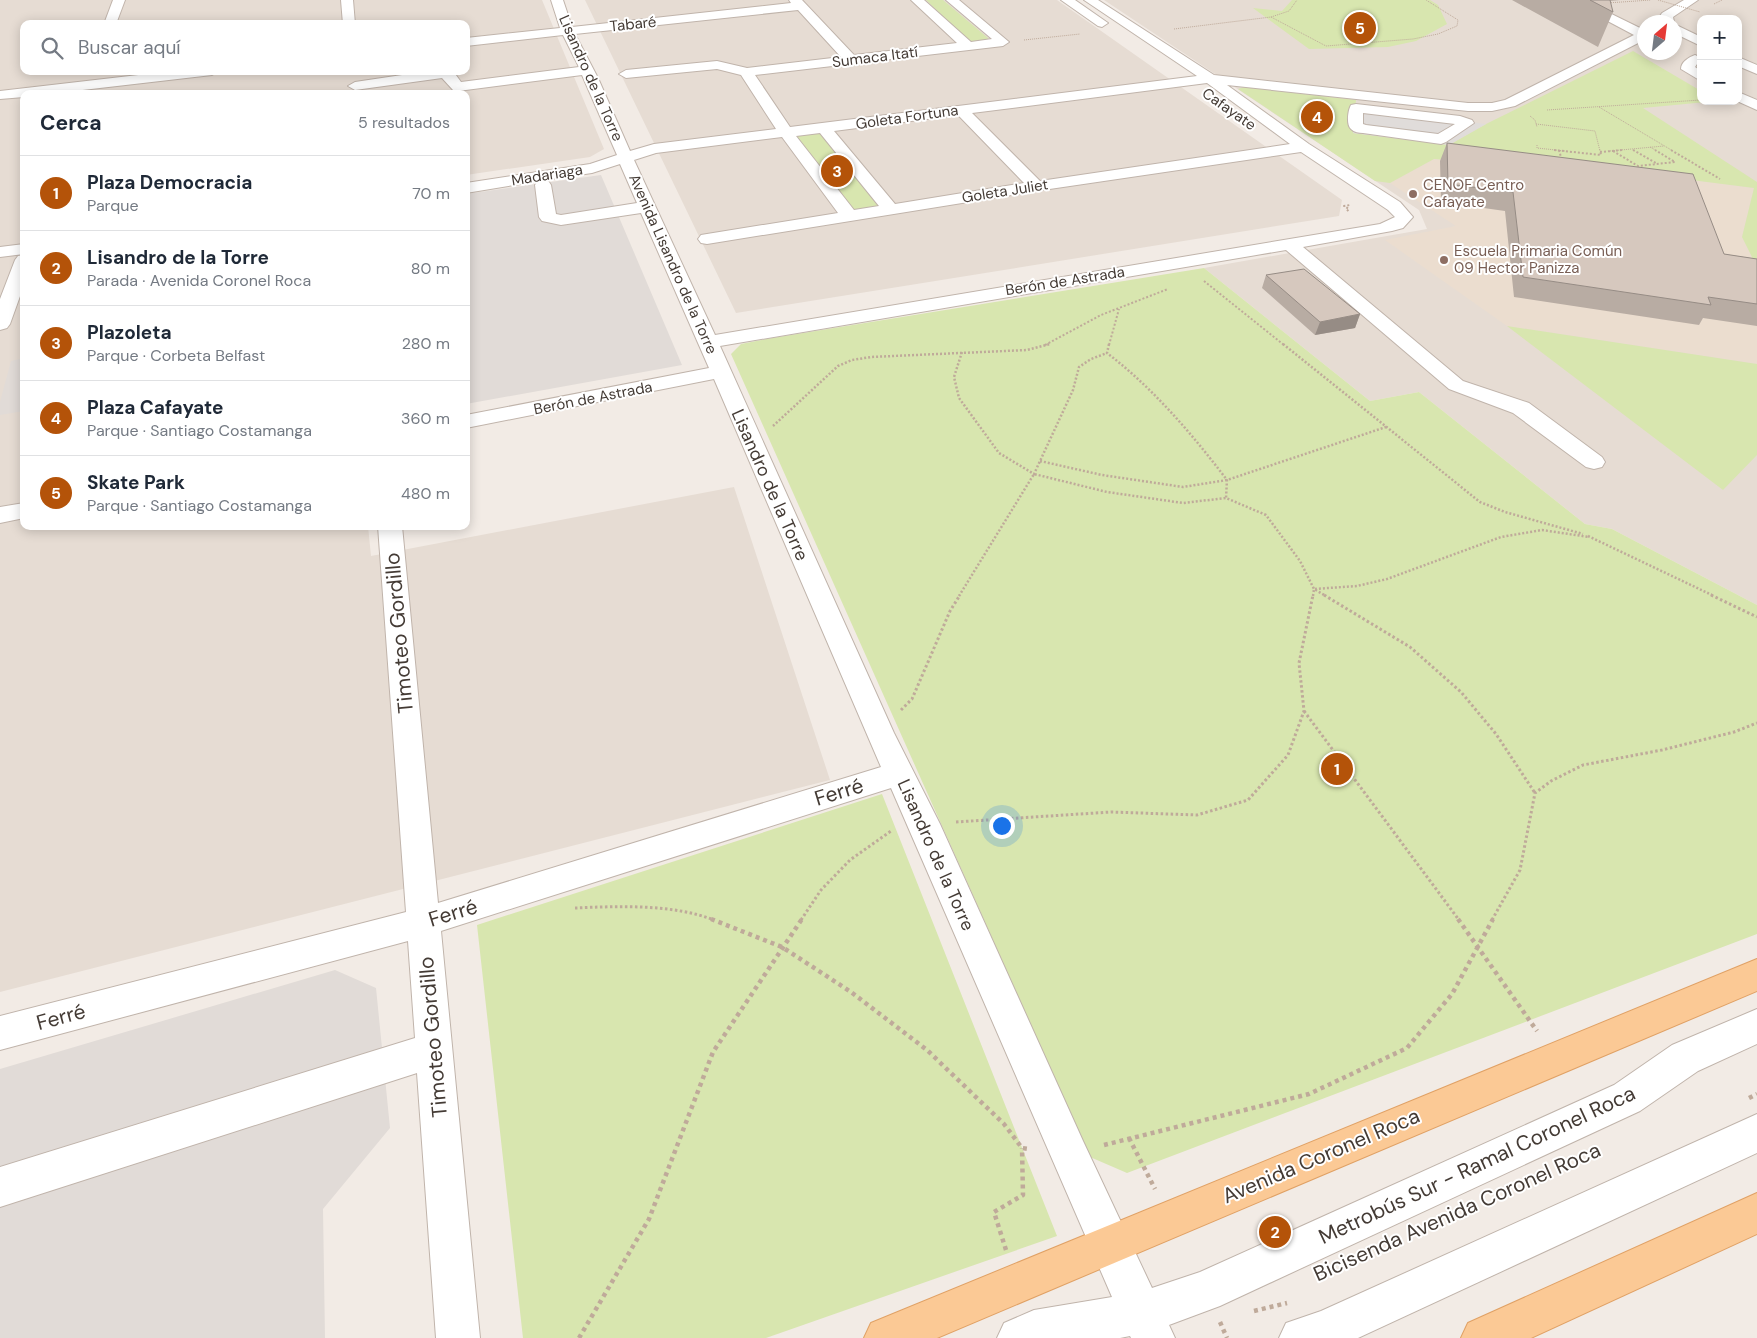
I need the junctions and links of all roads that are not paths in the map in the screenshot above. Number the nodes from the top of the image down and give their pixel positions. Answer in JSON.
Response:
{"nodes":[{"id":1,"x":119,"y":0,"type":"edge"},
{"id":2,"x":347,"y":0,"type":"edge"},
{"id":3,"x":557,"y":0,"type":"edge"},
{"id":4,"x":917,"y":0,"type":"edge"},
{"id":5,"x":952,"y":0,"type":"edge"},
{"id":6,"x":1067,"y":0,"type":"edge"},
{"id":7,"x":1090,"y":0,"type":"edge"},
{"id":8,"x":1692,"y":0,"type":"edge"},
{"id":9,"x":1573,"y":2,"type":"edge"},
{"id":10,"x":797,"y":3,"type":"edge"},
{"id":11,"x":1667,"y":15,"type":"edge"},
{"id":12,"x":112,"y":20,"type":"edge"},
{"id":13,"x":348,"y":20,"type":"edge"},
{"id":14,"x":1682,"y":30,"type":"edge"},
{"id":15,"x":567,"y":31,"type":"junction"},
{"id":16,"x":1637,"y":32,"type":"edge"},
{"id":17,"x":1697,"y":32,"type":"edge"},
{"id":18,"x":1682,"y":33,"type":"edge"},
{"id":19,"x":1637,"y":38,"type":"edge"},
{"id":20,"x":1697,"y":40,"type":"edge"},
{"id":21,"x":470,"y":42,"type":"edge"},
{"id":22,"x":968,"y":46,"type":"junction"},
{"id":23,"x":1742,"y":50,"type":"edge"},
{"id":24,"x":1682,"y":52,"type":"edge"},
{"id":25,"x":1757,"y":57,"type":"edge"},
{"id":26,"x":851,"y":60,"type":"junction"},
{"id":27,"x":1697,"y":60,"type":"edge"},
{"id":28,"x":1697,"y":61,"type":"edge"},
{"id":29,"x":1742,"y":63,"type":"edge"},
{"id":30,"x":587,"y":70,"type":"junction"},
{"id":31,"x":1757,"y":70,"type":"edge"},
{"id":32,"x":746,"y":72,"type":"junction"},
{"id":33,"x":626,"y":74,"type":"dead end"},
{"id":34,"x":92,"y":75,"type":"edge"},
{"id":35,"x":185,"y":75,"type":"edge"},
{"id":36,"x":354,"y":75,"type":"edge"},
{"id":37,"x":430,"y":75,"type":"edge"},
{"id":38,"x":447,"y":75,"type":"edge"},
{"id":39,"x":1697,"y":75,"type":"edge"},
{"id":40,"x":1757,"y":75,"type":"edge"},
{"id":41,"x":1742,"y":76,"type":"edge"},
{"id":42,"x":1210,"y":79,"type":"junction"},
{"id":43,"x":1189,"y":81,"type":"junction"},
{"id":44,"x":86,"y":90,"type":"edge"},
{"id":45,"x":356,"y":90,"type":"edge"},
{"id":46,"x":20,"y":94,"type":"edge"},
{"id":47,"x":0,"y":95,"type":"edge"},
{"id":48,"x":1742,"y":98,"type":"edge"},
{"id":49,"x":1356,"y":102,"type":"junction"},
{"id":50,"x":1757,"y":106,"type":"edge"},
{"id":51,"x":961,"y":110,"type":"junction"},
{"id":52,"x":824,"y":128,"type":"junction"},
{"id":53,"x":786,"y":133,"type":"junction"},
{"id":54,"x":1304,"y":147,"type":"junction"},
{"id":55,"x":1287,"y":149,"type":"junction"},
{"id":56,"x":626,"y":156,"type":"junction"},
{"id":57,"x":543,"y":185,"type":"dead end"},
{"id":58,"x":1036,"y":186,"type":"junction"},
{"id":59,"x":470,"y":187,"type":"edge"},
{"id":60,"x":1340,"y":188,"type":"dead end"},
{"id":61,"x":1394,"y":206,"type":"joint"},
{"id":62,"x":646,"y":207,"type":"junction"},
{"id":63,"x":891,"y":210,"type":"junction"},
{"id":64,"x":850,"y":217,"type":"junction"},
{"id":65,"x":707,"y":239,"type":"dead end"},
{"id":66,"x":1290,"y":244,"type":"junction"},
{"id":67,"x":20,"y":250,"type":"edge"},
{"id":68,"x":0,"y":252,"type":"edge"},
{"id":69,"x":20,"y":271,"type":"edge"},
{"id":70,"x":0,"y":324,"type":"edge"},
{"id":71,"x":708,"y":342,"type":"junction"},
{"id":72,"x":720,"y":372,"type":"junction"},
{"id":73,"x":470,"y":421,"type":"edge"},
{"id":74,"x":1594,"y":462,"type":"dead end"},
{"id":75,"x":20,"y":511,"type":"edge"},
{"id":76,"x":0,"y":515,"type":"edge"},
{"id":77,"x":390,"y":530,"type":"edge"},
{"id":78,"x":900,"y":773,"type":"junction"},
{"id":79,"x":424,"y":922,"type":"junction"},
{"id":80,"x":1757,"y":975,"type":"edge"},
{"id":81,"x":1757,"y":1026,"type":"edge"},
{"id":82,"x":0,"y":1033,"type":"edge"},
{"id":83,"x":434,"y":1050,"type":"junction"},
{"id":84,"x":1748,"y":1118,"type":"edge"},
{"id":85,"x":0,"y":1188,"type":"edge"},
{"id":86,"x":1757,"y":1213,"type":"edge"},
{"id":87,"x":1111,"y":1246,"type":"junction"},
{"id":88,"x":1295,"y":1320,"type":"edge"},
{"id":89,"x":1147,"y":1326,"type":"edge"},
{"id":90,"x":458,"y":1338,"type":"edge"},
{"id":91,"x":886,"y":1338,"type":"edge"},
{"id":92,"x":1019,"y":1338,"type":"edge"},
{"id":93,"x":1482,"y":1338,"type":"edge"}],
"edges":[{"from":1,"to":12,"type":"street"},
{"from":2,"to":13,"type":"street"},
{"from":3,"to":15,"type":"street","name":"Lisandro de la Torre"},
{"from":4,"to":22,"type":"street"},
{"from":5,"to":22,"type":"street","name":"Sumaca Itatí"},
{"from":6,"to":43,"type":"street","name":"Cafayate"},
{"from":7,"to":42,"type":"street","name":"Cafayate"},
{"from":8,"to":11,"type":"street"},
{"from":9,"to":16,"type":"street"},
{"from":10,"to":15,"type":"street","name":"Tabaré"},
{"from":10,"to":26,"type":"street"},
{"from":14,"to":17,"type":"street"},
{"from":15,"to":21,"type":"street","name":"Tabaré"},
{"from":15,"to":30,"type":"street","name":"Lisandro de la Torre"},
{"from":18,"to":20,"type":"street"},
{"from":19,"to":49,"type":"street"},
{"from":22,"to":26,"type":"street","name":"Sumaca Itatí"},
{"from":23,"to":25,"type":"street"},
{"from":24,"to":27,"type":"street"},
{"from":26,"to":32,"type":"street","name":"Sumaca Itatí"},
{"from":28,"to":39,"type":"street"},
{"from":29,"to":31,"type":"street"},
{"from":30,"to":38,"type":"street"},
{"from":30,"to":56,"type":"street","name":"Lisandro de la Torre"},
{"from":32,"to":33,"type":"street"},
{"from":32,"to":53,"type":"street"},
{"from":34,"to":44,"type":"street"},
{"from":35,"to":44,"type":"street"},
{"from":36,"to":45,"type":"street"},
{"from":37,"to":45,"type":"street"},
{"from":40,"to":41,"type":"street"},
{"from":42,"to":43,"type":"street","name":"Goleta Fortuna"},
{"from":42,"to":49,"type":"street"},
{"from":42,"to":54,"type":"street","name":"Cafayate"},
{"from":43,"to":51,"type":"street","name":"Goleta Fortuna"},
{"from":43,"to":55,"type":"street","name":"Cafayate"},
{"from":46,"to":47,"type":"street"},
{"from":48,"to":50,"type":"street"},
{"from":49,"to":49,"type":"street"},
{"from":51,"to":52,"type":"street","name":"Goleta Fortuna"},
{"from":51,"to":58,"type":"street"},
{"from":52,"to":53,"type":"street","name":"Goleta Fortuna"},
{"from":52,"to":63,"type":"street"},
{"from":53,"to":56,"type":"street","name":"Goleta Fortuna"},
{"from":53,"to":64,"type":"street"},
{"from":54,"to":55,"type":"street","name":"Goleta Juliet"},
{"from":54,"to":61,"type":"street","name":"Cafayate"},
{"from":55,"to":58,"type":"street","name":"Goleta Juliet"},
{"from":55,"to":60,"type":"street","name":"Cafayate"},
{"from":56,"to":59,"type":"street","name":"Madariaga"},
{"from":56,"to":62,"type":"street","name":"Avenida Lisandro de la Torre"},
{"from":57,"to":62,"type":"street"},
{"from":58,"to":63,"type":"street","name":"Goleta Juliet"},
{"from":61,"to":66,"type":"street","name":"Berón de Astrada"},
{"from":62,"to":71,"type":"street","name":"Avenida Lisandro de la Torre"},
{"from":63,"to":64,"type":"street","name":"Goleta Juliet"},
{"from":64,"to":65,"type":"street","name":"Goleta Juliet"},
{"from":66,"to":71,"type":"street","name":"Berón de Astrada"},
{"from":66,"to":74,"type":"street"},
{"from":67,"to":68,"type":"street"},
{"from":69,"to":70,"type":"street"},
{"from":71,"to":72,"type":"street","name":"Avenida Lisandro de la Torre"},
{"from":72,"to":73,"type":"street","name":"Berón de Astrada"},
{"from":72,"to":78,"type":"street","name":"Lisandro de la Torre"},
{"from":75,"to":76,"type":"street"},
{"from":77,"to":79,"type":"street","name":"Timoteo Gordillo"},
{"from":78,"to":79,"type":"street","name":"Ferré"},
{"from":78,"to":87,"type":"street","name":"Lisandro de la Torre"},
{"from":79,"to":82,"type":"street","name":"Ferré"},
{"from":79,"to":83,"type":"street","name":"Timoteo Gordillo"},
{"from":80,"to":87,"type":"main road","name":"Avenida Coronel Roca"},
{"from":81,"to":89,"type":"street","name":"Metrobús Sur - Ramal Coronel Roca"},
{"from":83,"to":85,"type":"street"},
{"from":83,"to":90,"type":"street","name":"Timoteo Gordillo"},
{"from":84,"to":88,"type":"street"},
{"from":86,"to":93,"type":"main road"},
{"from":87,"to":89,"type":"street","name":"Lisandro de la Torre"},
{"from":87,"to":91,"type":"main road","name":"Avenida Coronel Roca"},
{"from":89,"to":92,"type":"street","name":"Metrobús Sur - Ramal Coronel Roca"}]}
